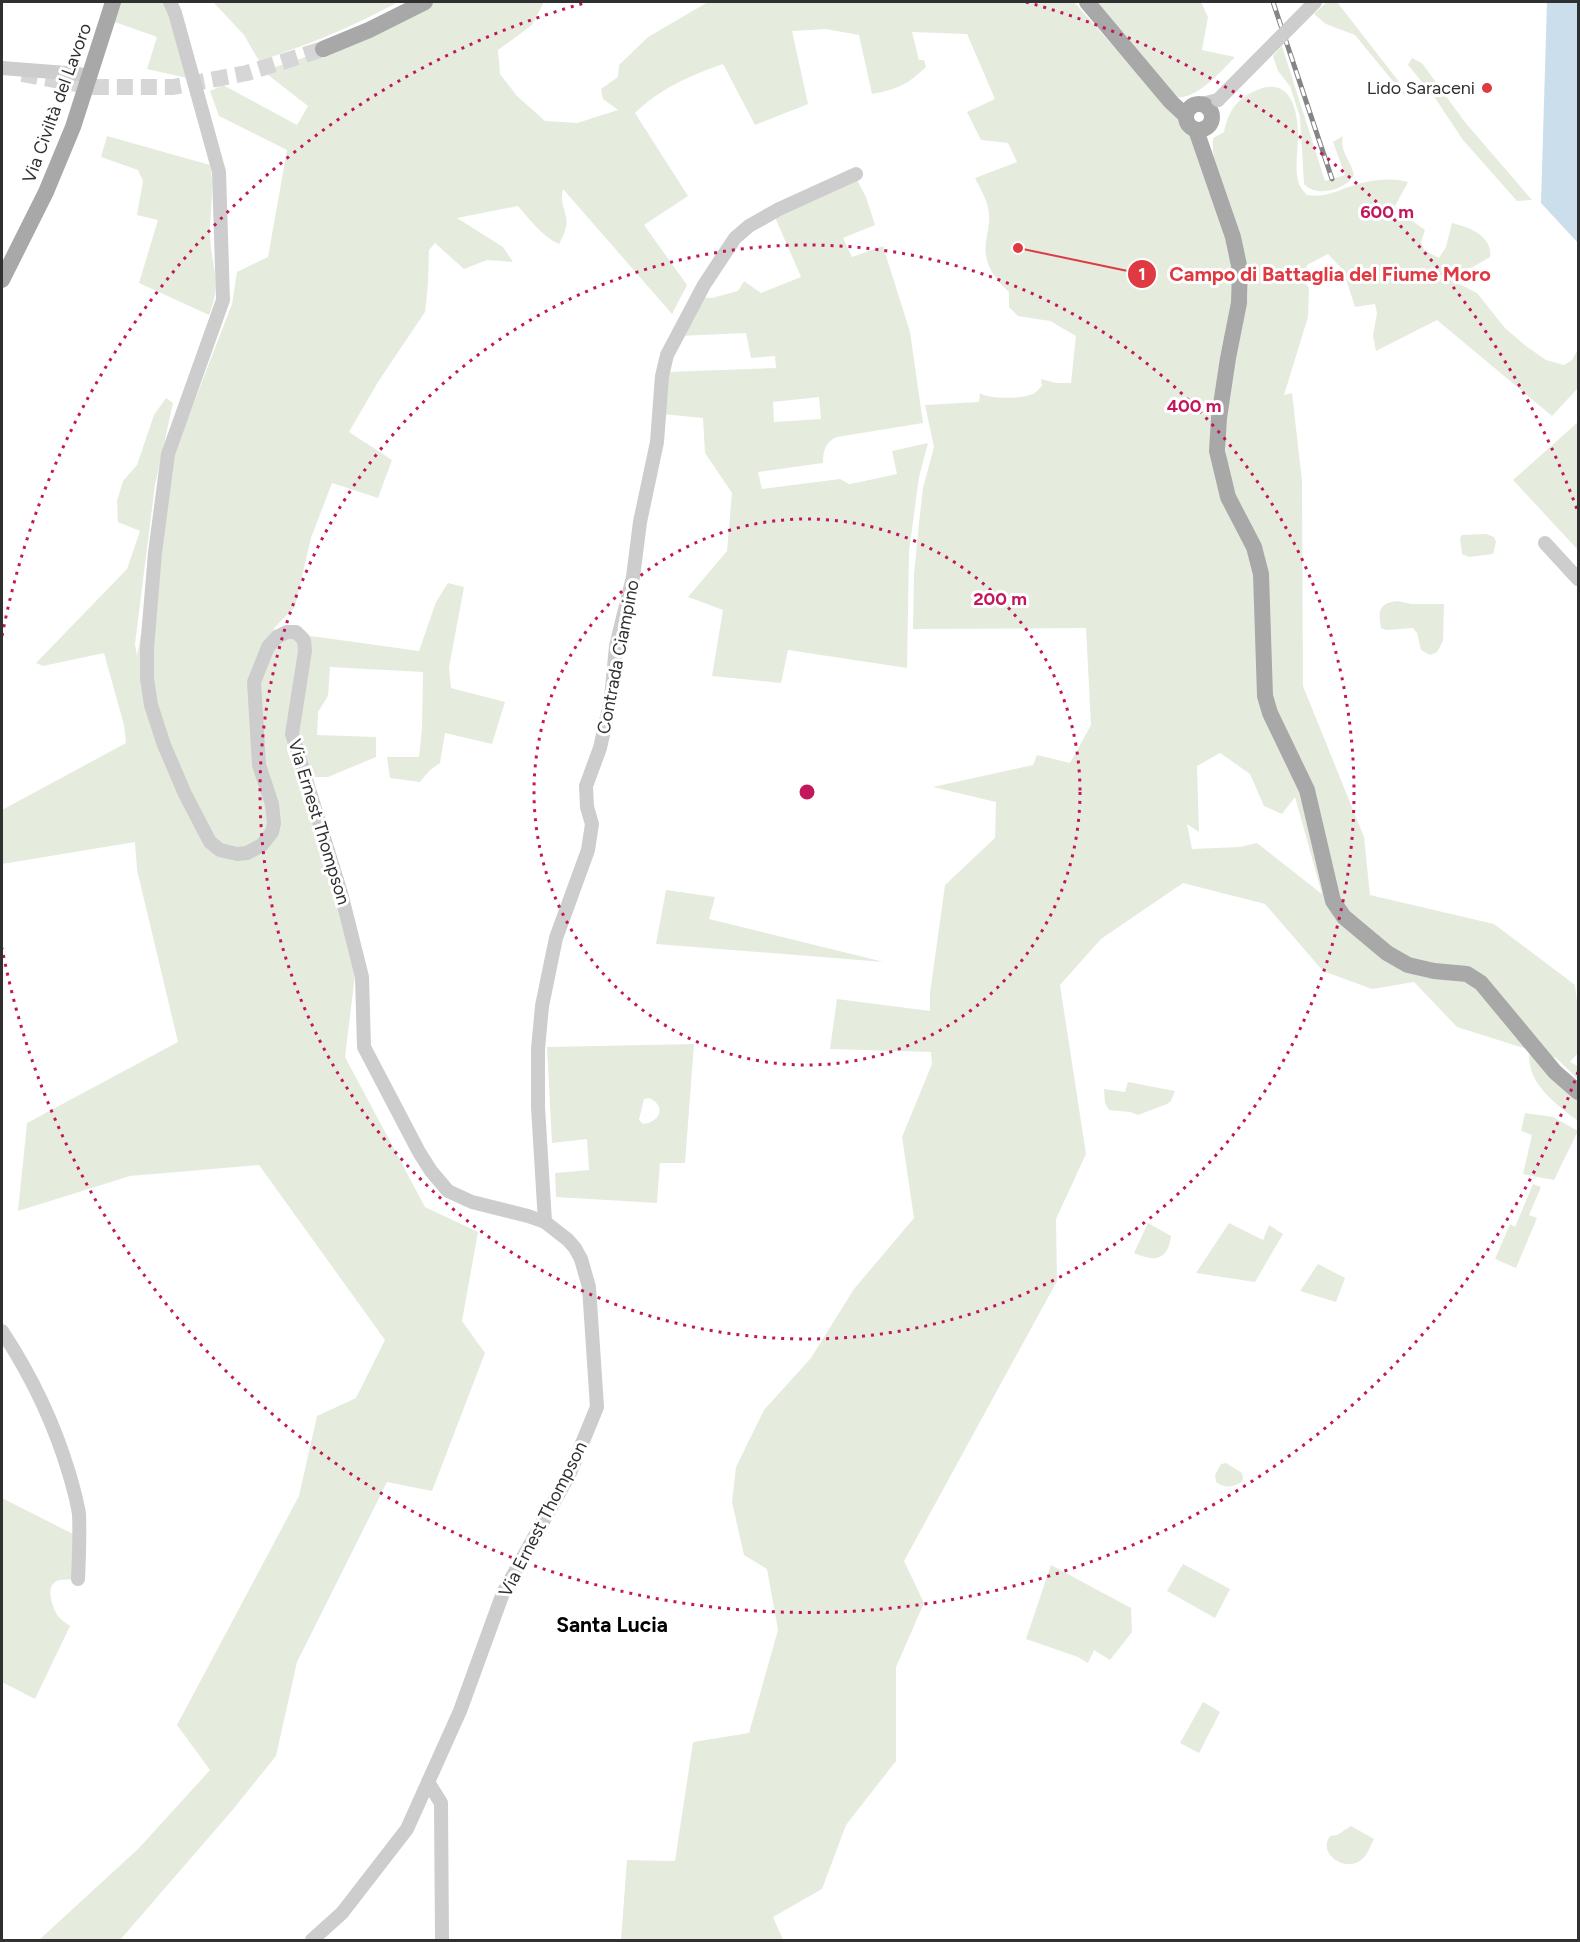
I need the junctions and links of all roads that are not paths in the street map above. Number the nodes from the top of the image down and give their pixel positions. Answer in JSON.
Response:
{"nodes":[{"id":1,"x":113,"y":2,"type":"edge"},
{"id":2,"x":170,"y":2,"type":"edge"},
{"id":3,"x":426,"y":2,"type":"edge"},
{"id":4,"x":1087,"y":2,"type":"edge"},
{"id":5,"x":1315,"y":2,"type":"edge"},
{"id":6,"x":323,"y":49,"type":"tunnel mouth"},
{"id":7,"x":2,"y":68,"type":"edge"},
{"id":8,"x":89,"y":77,"type":"junction"},
{"id":9,"x":1198,"y":117,"type":"junction"},
{"id":10,"x":856,"y":174,"type":"dead end"},
{"id":11,"x":2,"y":280,"type":"edge"},
{"id":12,"x":1545,"y":543,"type":"dead end"},
{"id":13,"x":1578,"y":579,"type":"edge"},
{"id":14,"x":1578,"y":1092,"type":"edge"},
{"id":15,"x":545,"y":1222,"type":"junction"},
{"id":16,"x":2,"y":1331,"type":"edge"},
{"id":17,"x":78,"y":1579,"type":"dead end"},
{"id":18,"x":428,"y":1782,"type":"junction"},
{"id":19,"x":312,"y":1941,"type":"edge"},
{"id":20,"x":442,"y":1941,"type":"edge"}],
"edges":[{"from":1,"to":8,"type":"main road","name":"Via Civiltà del Lavoro"},
{"from":2,"to":15,"type":"street","name":"Via Ernest Thompson"},
{"from":3,"to":6,"type":"main road"},
{"from":4,"to":9,"type":"main road"},
{"from":5,"to":9,"type":"street","bridge":true},
{"from":7,"to":8,"type":"street"},
{"from":8,"to":11,"type":"main road","name":"Via Civiltà del Lavoro"},
{"from":9,"to":14,"type":"main road"},
{"from":10,"to":15,"type":"street","name":"Contrada Ciampino"},
{"from":12,"to":13,"type":"street"},
{"from":15,"to":18,"type":"street","name":"Via Ernest Thompson"},
{"from":16,"to":17,"type":"street"},
{"from":18,"to":19,"type":"street","name":"Via Ernest Thompson"},
{"from":18,"to":20,"type":"street"}]}
